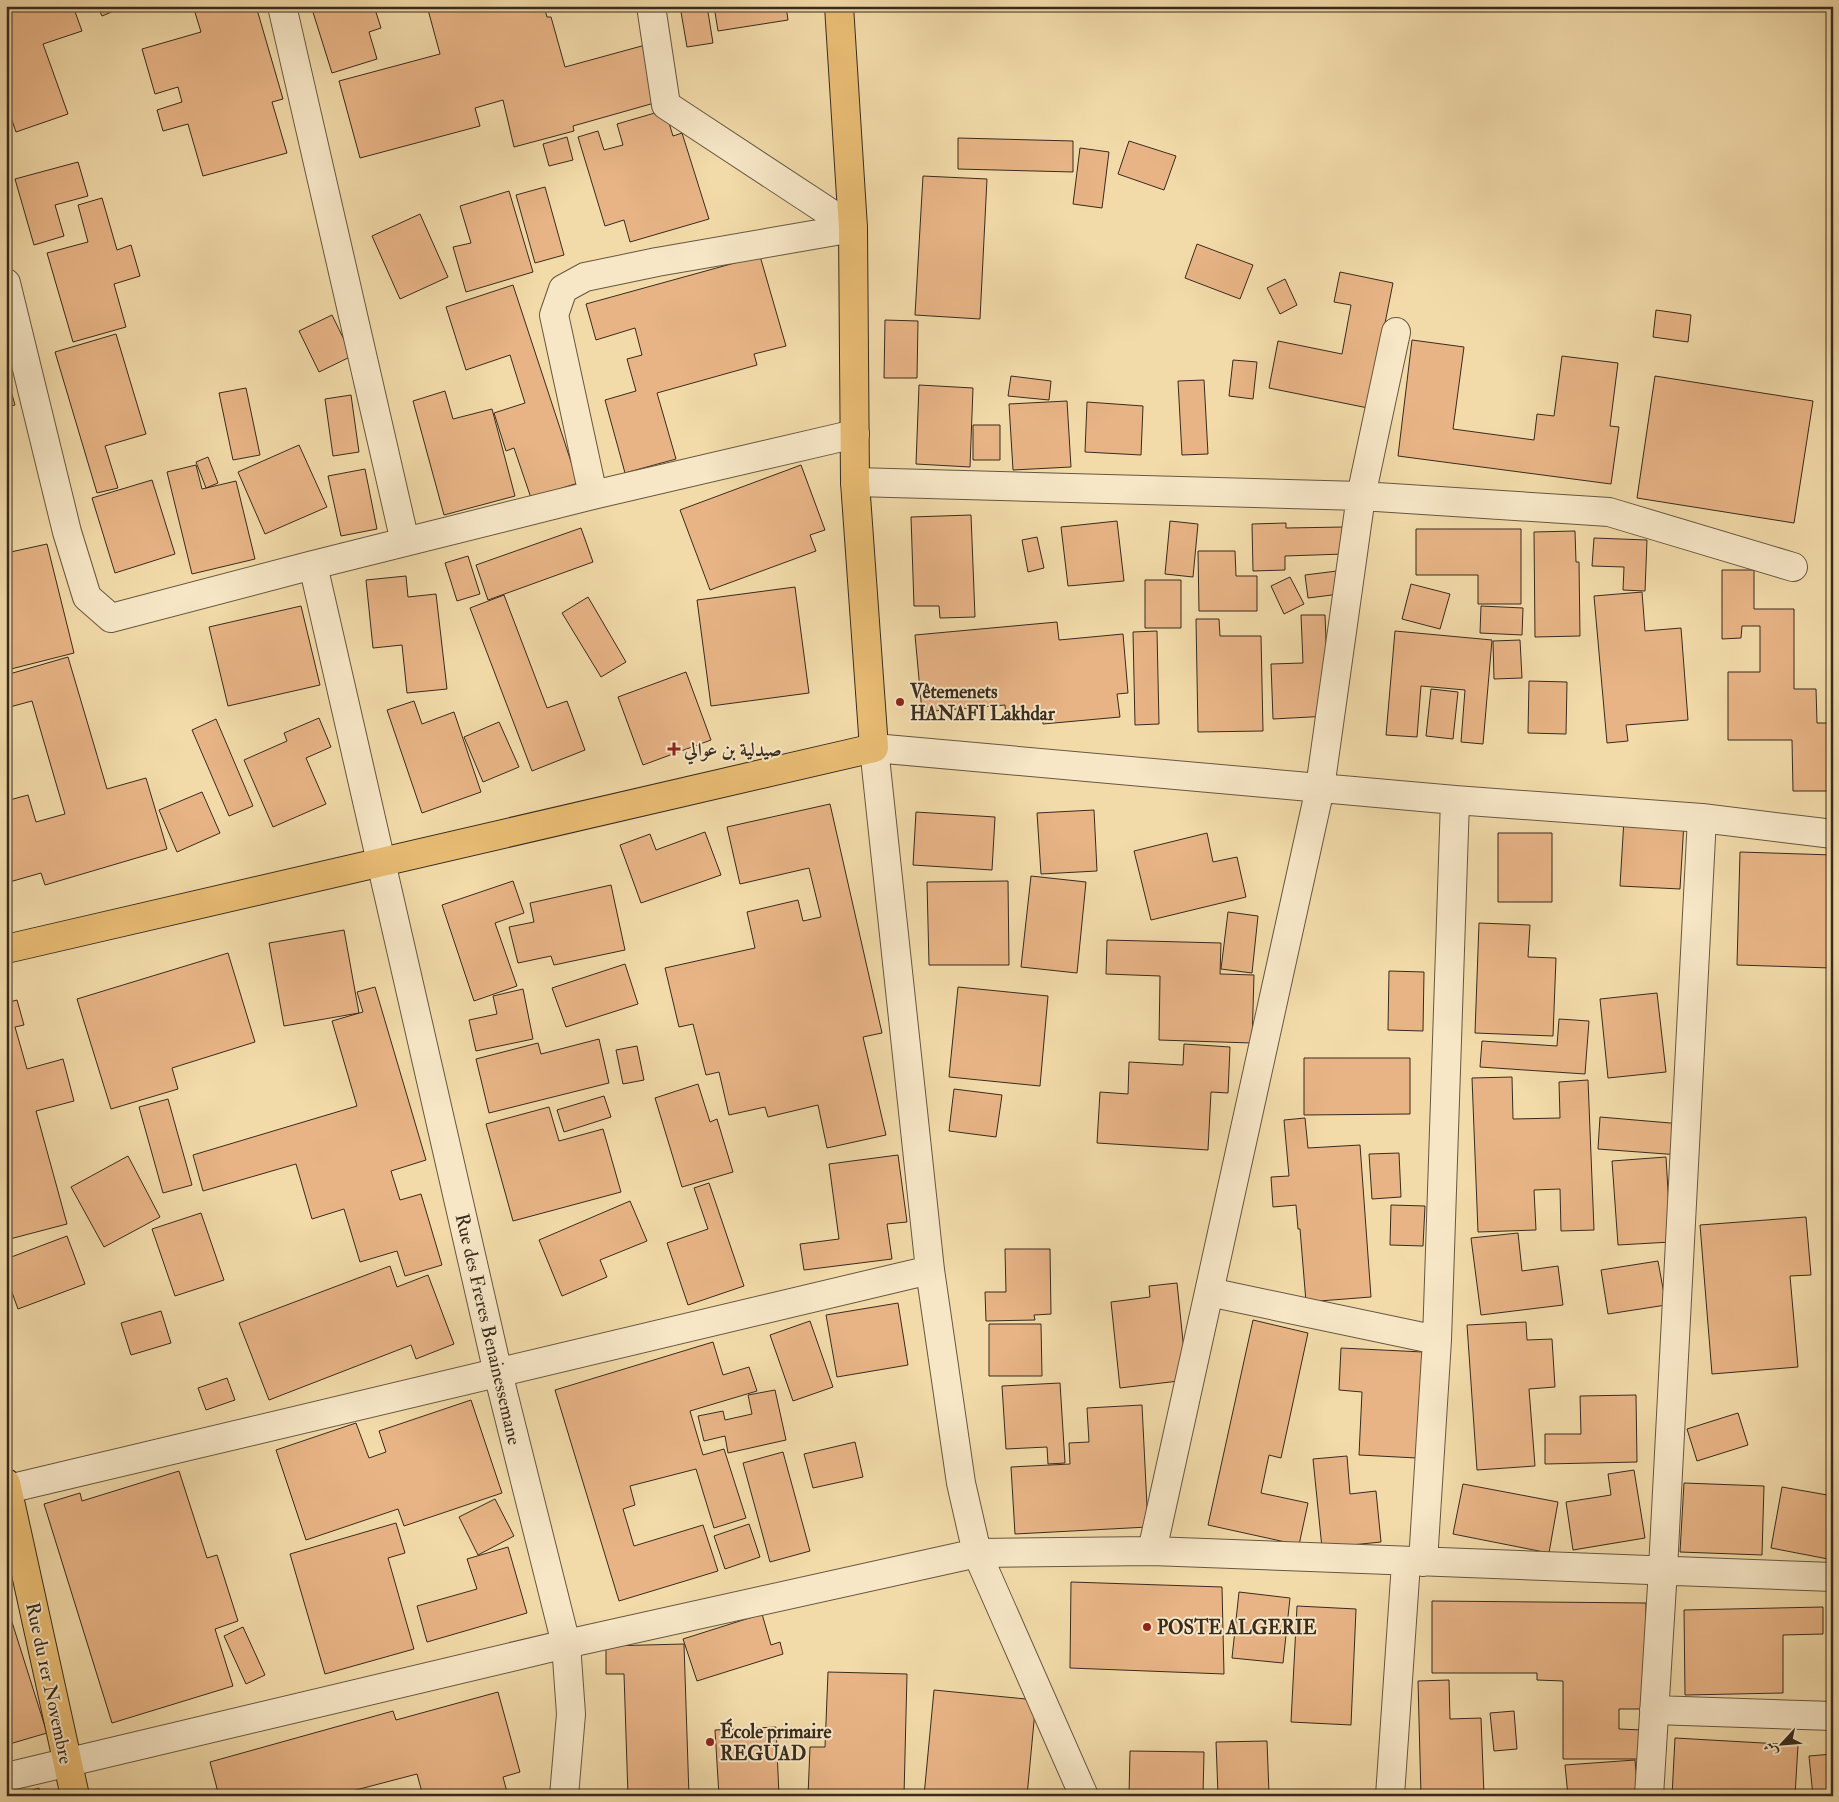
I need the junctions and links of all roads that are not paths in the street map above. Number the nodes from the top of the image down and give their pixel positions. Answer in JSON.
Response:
{"nodes":[{"id":1,"x":282,"y":6,"type":"edge"},
{"id":2,"x":651,"y":6,"type":"edge"},
{"id":3,"x":839,"y":6,"type":"edge"},
{"id":4,"x":853,"y":228,"type":"junction"},
{"id":5,"x":6,"y":283,"type":"edge"},
{"id":6,"x":1396,"y":332,"type":"dead end"},
{"id":7,"x":855,"y":434,"type":"junction"},
{"id":8,"x":855,"y":482,"type":"junction"},
{"id":9,"x":593,"y":495,"type":"junction"},
{"id":10,"x":1361,"y":496,"type":"junction"},
{"id":11,"x":405,"y":542,"type":"junction"},
{"id":12,"x":313,"y":565,"type":"junction"},
{"id":13,"x":1793,"y":567,"type":"dead end"},
{"id":14,"x":874,"y":748,"type":"junction"},
{"id":15,"x":1320,"y":788,"type":"junction"},
{"id":16,"x":1456,"y":800,"type":"junction"},
{"id":17,"x":1702,"y":818,"type":"junction"},
{"id":18,"x":1833,"y":834,"type":"edge"},
{"id":19,"x":382,"y":864,"type":"junction"},
{"id":20,"x":6,"y":949,"type":"edge"},
{"id":21,"x":930,"y":1270,"type":"junction"},
{"id":22,"x":1208,"y":1292,"type":"junction"},
{"id":23,"x":1437,"y":1340,"type":"junction"},
{"id":24,"x":498,"y":1373,"type":"junction"},
{"id":25,"x":7,"y":1486,"type":"edge"},
{"id":26,"x":1152,"y":1552,"type":"junction"},
{"id":27,"x":976,"y":1553,"type":"junction"},
{"id":28,"x":1414,"y":1562,"type":"junction"},
{"id":29,"x":1663,"y":1569,"type":"junction"},
{"id":30,"x":1833,"y":1577,"type":"edge"},
{"id":31,"x":566,"y":1644,"type":"junction"},
{"id":32,"x":1654,"y":1710,"type":"junction"},
{"id":33,"x":1833,"y":1716,"type":"edge"},
{"id":34,"x":67,"y":1760,"type":"junction"},
{"id":35,"x":6,"y":1776,"type":"edge"},
{"id":36,"x":74,"y":1796,"type":"edge"},
{"id":37,"x":564,"y":1796,"type":"edge"},
{"id":38,"x":1084,"y":1796,"type":"edge"},
{"id":39,"x":1390,"y":1796,"type":"edge"},
{"id":40,"x":1649,"y":1796,"type":"edge"}],
"edges":[{"from":1,"to":11,"type":"street"},
{"from":2,"to":4,"type":"street"},
{"from":3,"to":4,"type":"main road"},
{"from":4,"to":7,"type":"main road"},
{"from":4,"to":9,"type":"street"},
{"from":5,"to":12,"type":"street"},
{"from":6,"to":10,"type":"street"},
{"from":7,"to":8,"type":"main road"},
{"from":7,"to":9,"type":"street"},
{"from":8,"to":10,"type":"street"},
{"from":8,"to":14,"type":"main road"},
{"from":9,"to":11,"type":"street"},
{"from":10,"to":13,"type":"street"},
{"from":10,"to":15,"type":"street"},
{"from":11,"to":12,"type":"street"},
{"from":12,"to":19,"type":"street","name":"Rue des Freres Benainessemane"},
{"from":14,"to":15,"type":"street"},
{"from":14,"to":19,"type":"main road"},
{"from":14,"to":21,"type":"street"},
{"from":15,"to":16,"type":"street"},
{"from":15,"to":22,"type":"street"},
{"from":16,"to":17,"type":"street"},
{"from":16,"to":23,"type":"street"},
{"from":17,"to":18,"type":"street"},
{"from":17,"to":29,"type":"street"},
{"from":19,"to":20,"type":"main road"},
{"from":19,"to":24,"type":"street","name":"Rue des Freres Benainessemane"},
{"from":21,"to":24,"type":"street"},
{"from":21,"to":27,"type":"street"},
{"from":22,"to":23,"type":"street"},
{"from":22,"to":26,"type":"street"},
{"from":23,"to":28,"type":"street"},
{"from":24,"to":25,"type":"street"},
{"from":24,"to":31,"type":"street","name":"Rue des Freres Benainessemane"},
{"from":25,"to":34,"type":"main road","name":"Rue du 1er Novembre"},
{"from":26,"to":27,"type":"street"},
{"from":26,"to":28,"type":"street"},
{"from":27,"to":31,"type":"street"},
{"from":27,"to":38,"type":"street"},
{"from":28,"to":29,"type":"street"},
{"from":28,"to":39,"type":"street"},
{"from":29,"to":30,"type":"street"},
{"from":29,"to":32,"type":"street"},
{"from":31,"to":34,"type":"street"},
{"from":31,"to":37,"type":"street","name":"Rue des Freres Benainessemane"},
{"from":32,"to":33,"type":"street"},
{"from":32,"to":40,"type":"street"},
{"from":34,"to":35,"type":"street"},
{"from":34,"to":36,"type":"main road","name":"Rue du 1er Novembre"}]}
